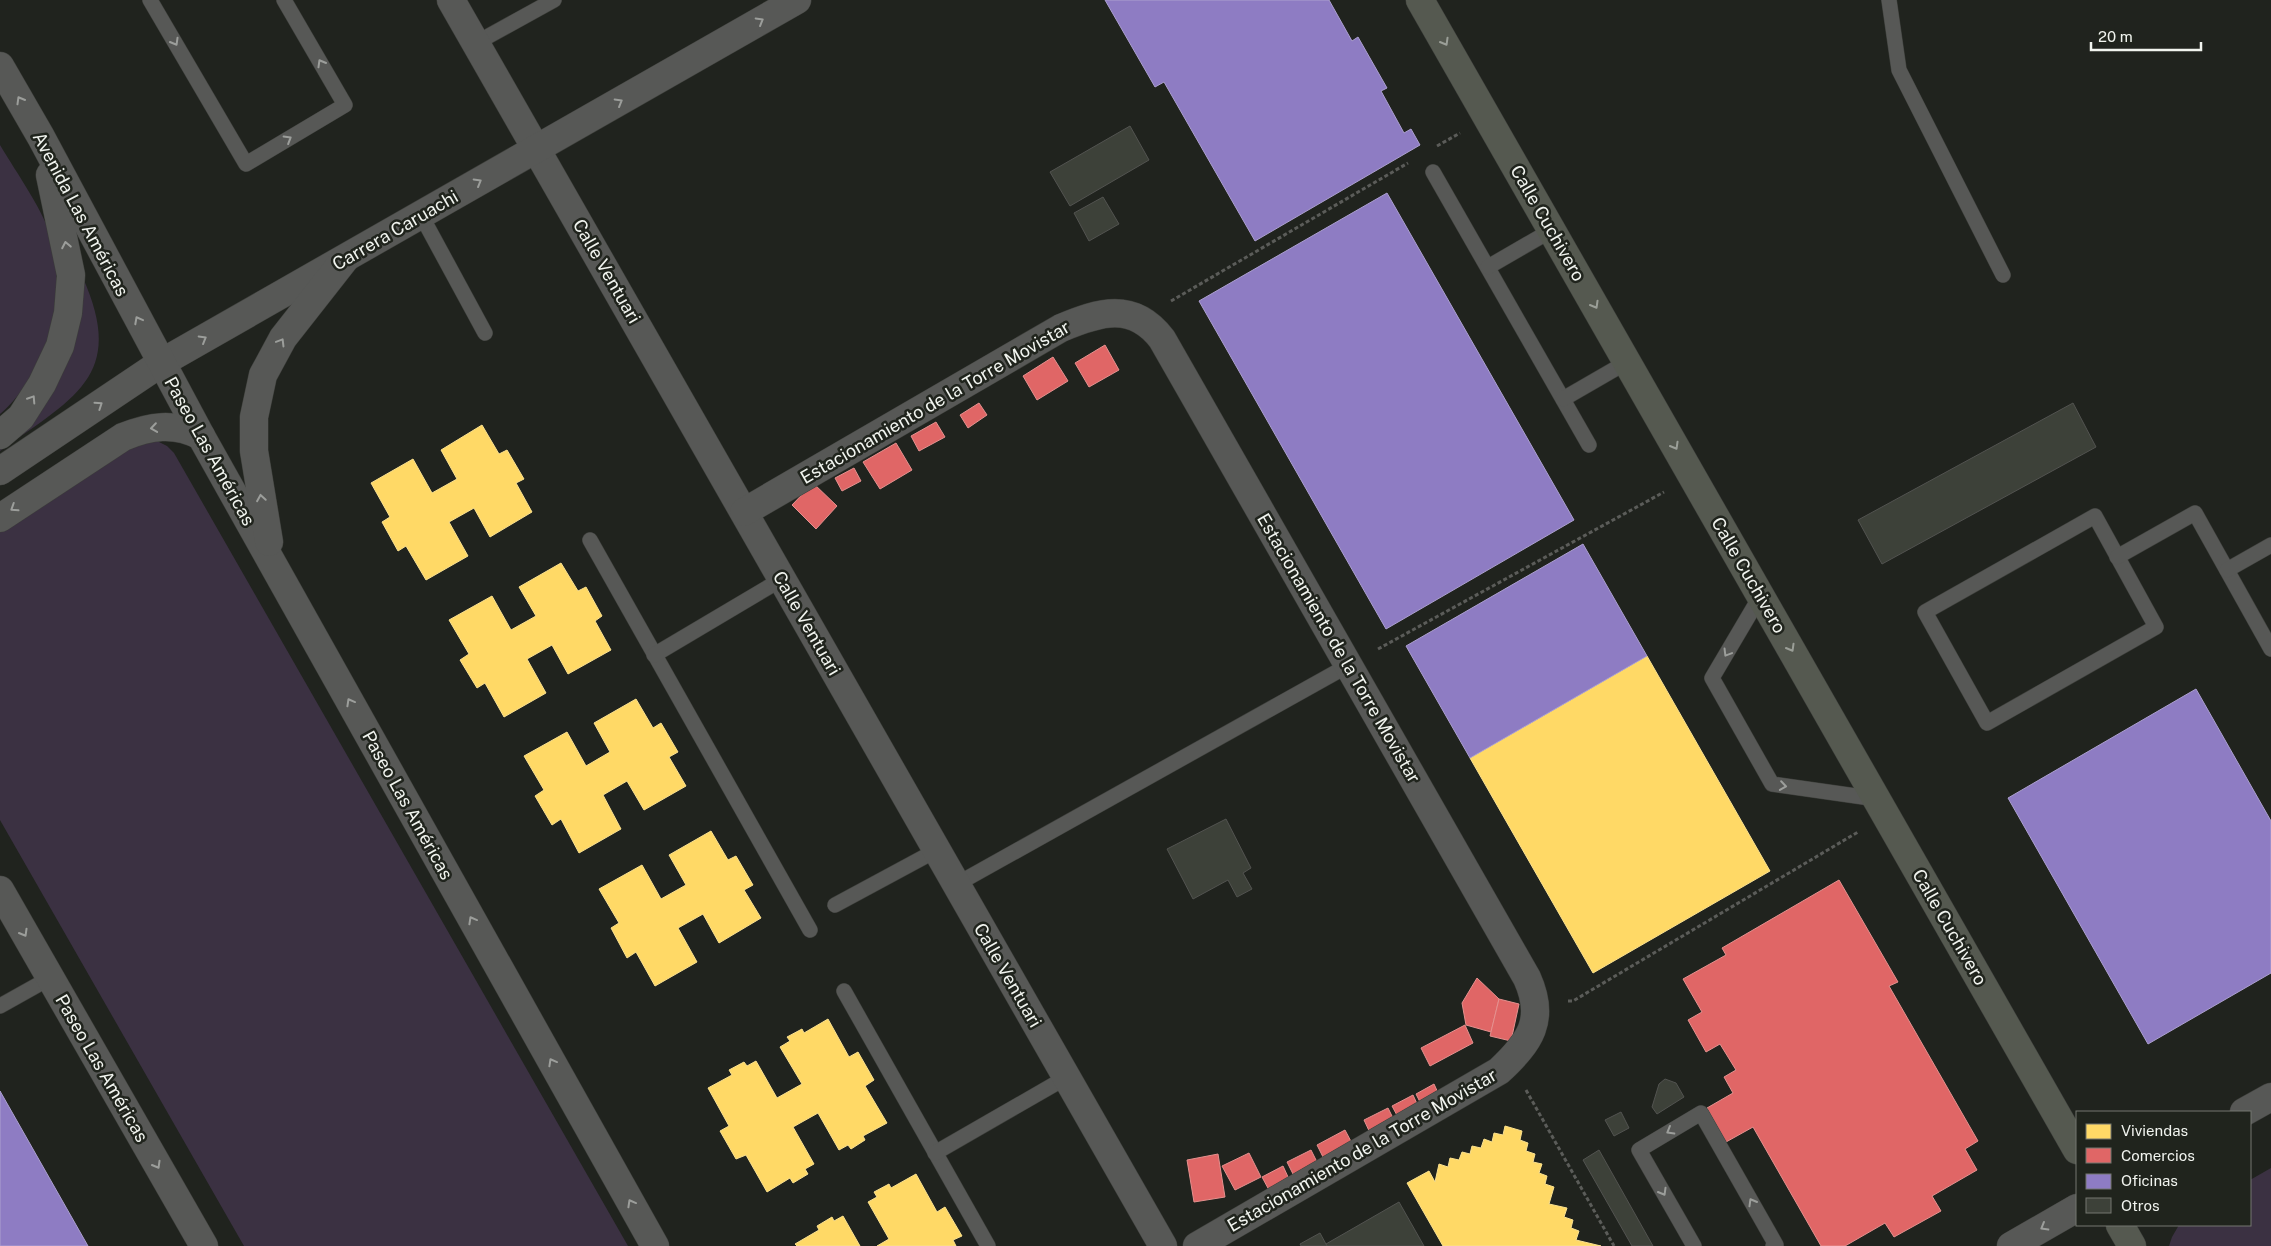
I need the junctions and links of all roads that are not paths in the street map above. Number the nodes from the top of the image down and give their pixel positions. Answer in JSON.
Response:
{"nodes":[{"id":1,"x":150,"y":0,"type":"edge"},
{"id":2,"x":284,"y":0,"type":"edge"},
{"id":3,"x":452,"y":0,"type":"edge"},
{"id":4,"x":554,"y":0,"type":"edge"},
{"id":5,"x":797,"y":0,"type":"edge"},
{"id":6,"x":1420,"y":0,"type":"edge"},
{"id":7,"x":1889,"y":0,"type":"edge"},
{"id":8,"x":476,"y":43,"type":"junction"},
{"id":9,"x":0,"y":66,"type":"edge"},
{"id":10,"x":41,"y":137,"type":"junction"},
{"id":11,"x":537,"y":148,"type":"junction"},
{"id":12,"x":1433,"y":172,"type":"dead end"},
{"id":13,"x":421,"y":215,"type":"junction"},
{"id":14,"x":1552,"y":230,"type":"junction"},
{"id":15,"x":344,"y":258,"type":"junction"},
{"id":16,"x":1488,"y":267,"type":"junction"},
{"id":17,"x":2003,"y":275,"type":"dead end"},
{"id":18,"x":485,"y":333,"type":"dead end"},
{"id":19,"x":1627,"y":362,"type":"junction"},
{"id":20,"x":161,"y":363,"type":"junction"},
{"id":21,"x":1563,"y":399,"type":"junction"},
{"id":22,"x":0,"y":435,"type":"edge"},
{"id":23,"x":201,"y":436,"type":"junction"},
{"id":24,"x":1589,"y":445,"type":"dead end"},
{"id":25,"x":0,"y":471,"type":"edge"},
{"id":26,"x":744,"y":512,"type":"junction"},
{"id":27,"x":0,"y":518,"type":"edge"},
{"id":28,"x":590,"y":540,"type":"dead end"},
{"id":29,"x":2271,"y":545,"type":"edge"},
{"id":30,"x":2117,"y":557,"type":"junction"},
{"id":31,"x":272,"y":563,"type":"junction"},
{"id":32,"x":2227,"y":570,"type":"junction"},
{"id":33,"x":782,"y":579,"type":"junction"},
{"id":34,"x":1761,"y":596,"type":"junction"},
{"id":35,"x":2271,"y":649,"type":"edge"},
{"id":36,"x":654,"y":655,"type":"junction"},
{"id":37,"x":1349,"y":665,"type":"junction"},
{"id":38,"x":1881,"y":807,"type":"junction"},
{"id":39,"x":937,"y":850,"type":"junction"},
{"id":40,"x":957,"y":884,"type":"junction"},
{"id":41,"x":0,"y":890,"type":"edge"},
{"id":42,"x":835,"y":905,"type":"dead end"},
{"id":43,"x":810,"y":930,"type":"dead end"},
{"id":44,"x":50,"y":978,"type":"junction"},
{"id":45,"x":844,"y":991,"type":"dead end"},
{"id":46,"x":0,"y":1006,"type":"edge"},
{"id":47,"x":1067,"y":1077,"type":"junction"},
{"id":48,"x":2271,"y":1097,"type":"edge"},
{"id":49,"x":2246,"y":1111,"type":"edge"},
{"id":50,"x":2076,"y":1148,"type":"edge"},
{"id":51,"x":935,"y":1153,"type":"junction"},
{"id":52,"x":2076,"y":1209,"type":"edge"},
{"id":53,"x":2121,"y":1226,"type":"edge"},
{"id":54,"x":204,"y":1246,"type":"edge"},
{"id":55,"x":655,"y":1246,"type":"edge"},
{"id":56,"x":988,"y":1246,"type":"edge"},
{"id":57,"x":1164,"y":1246,"type":"edge"},
{"id":58,"x":1198,"y":1246,"type":"edge"},
{"id":59,"x":1694,"y":1246,"type":"edge"},
{"id":60,"x":1773,"y":1246,"type":"edge"},
{"id":61,"x":2012,"y":1246,"type":"edge"},
{"id":62,"x":2132,"y":1246,"type":"edge"}],
"edges":[{"from":1,"to":2,"type":"lane","one_way":true},
{"from":3,"to":8,"type":"street","name":"Calle Ventuari"},
{"from":4,"to":8,"type":"lane"},
{"from":11,"to":5,"type":"street","name":"Carrera Caruachi","one_way":true},
{"from":6,"to":14,"type":"main road","name":"Calle Cuchivero","one_way":true},
{"from":7,"to":17,"type":"lane"},
{"from":8,"to":11,"type":"street","name":"Calle Ventuari"},
{"from":10,"to":9,"type":"street","name":"Avenida Las Américas","one_way":true},
{"from":20,"to":10,"type":"street","name":"Avenida Las Américas","one_way":true},
{"from":22,"to":10,"type":"street","one_way":true},
{"from":13,"to":11,"type":"street","name":"Carrera Caruachi","one_way":true},
{"from":11,"to":26,"type":"street","name":"Calle Ventuari"},
{"from":12,"to":16,"type":"lane"},
{"from":13,"to":15,"type":"street","name":"Carrera Caruachi"},
{"from":13,"to":18,"type":"lane"},
{"from":14,"to":16,"type":"lane"},
{"from":14,"to":19,"type":"main road","name":"Calle Cuchivero","one_way":true},
{"from":20,"to":15,"type":"street","name":"Carrera Caruachi","one_way":true},
{"from":31,"to":15,"type":"street","one_way":true},
{"from":16,"to":21,"type":"lane"},
{"from":19,"to":21,"type":"lane"},
{"from":19,"to":34,"type":"main road","name":"Calle Cuchivero","one_way":true},
{"from":20,"to":23,"type":"street","name":"Paseo Las Américas"},
{"from":25,"to":20,"type":"street","name":"Carrera Caruachi","one_way":true},
{"from":21,"to":24,"type":"lane"},
{"from":23,"to":27,"type":"street","one_way":true},
{"from":23,"to":31,"type":"street","name":"Paseo Las Américas"},
{"from":26,"to":33,"type":"street","name":"Calle Ventuari"},
{"from":26,"to":37,"type":"street","name":"Estacionamiento de la Torre Movistar"},
{"from":28,"to":36,"type":"lane"},
{"from":29,"to":32,"type":"lane"},
{"from":30,"to":30,"type":"lane"},
{"from":30,"to":32,"type":"lane"},
{"from":55,"to":31,"type":"street","name":"Paseo Las Américas","one_way":true},
{"from":32,"to":35,"type":"lane"},
{"from":33,"to":36,"type":"lane"},
{"from":33,"to":39,"type":"street","name":"Calle Ventuari"},
{"from":34,"to":38,"type":"main road","name":"Calle Cuchivero","one_way":true},
{"from":34,"to":38,"type":"lane","one_way":true},
{"from":36,"to":43,"type":"lane"},
{"from":37,"to":40,"type":"lane"},
{"from":37,"to":58,"type":"street","name":"Estacionamiento de la Torre Movistar"},
{"from":38,"to":50,"type":"main road","name":"Calle Cuchivero"},
{"from":39,"to":40,"type":"street","name":"Calle Ventuari"},
{"from":39,"to":42,"type":"lane"},
{"from":40,"to":47,"type":"street","name":"Calle Ventuari"},
{"from":41,"to":44,"type":"street","name":"Paseo Las Américas","one_way":true},
{"from":44,"to":46,"type":"lane"},
{"from":44,"to":54,"type":"street","name":"Paseo Las Américas","one_way":true},
{"from":45,"to":51,"type":"lane"},
{"from":47,"to":51,"type":"lane"},
{"from":47,"to":57,"type":"street","name":"Calle Ventuari"},
{"from":48,"to":49,"type":"street"},
{"from":51,"to":56,"type":"lane"},
{"from":52,"to":61,"type":"street","one_way":true},
{"from":53,"to":62,"type":"main road"},
{"from":60,"to":59,"type":"lane","one_way":true}]}
